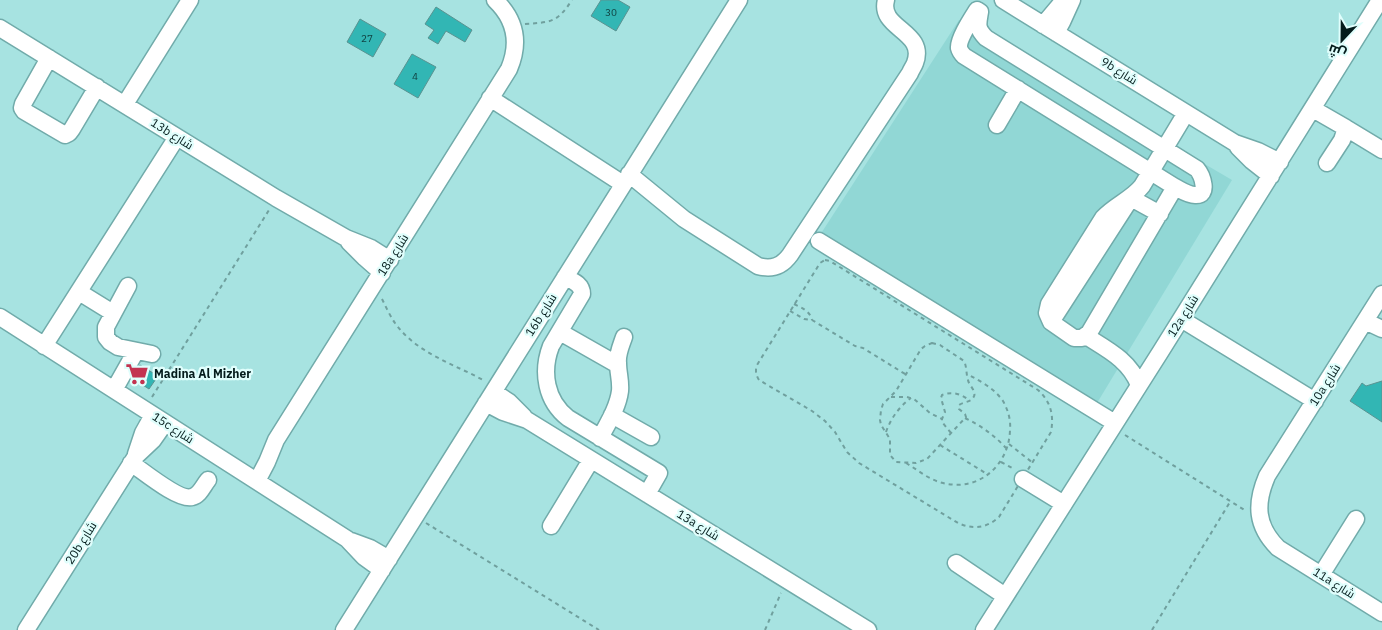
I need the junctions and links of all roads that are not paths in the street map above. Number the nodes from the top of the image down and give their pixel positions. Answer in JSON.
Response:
{"nodes":[{"id":1,"x":190,"y":0,"type":"edge"},
{"id":2,"x":494,"y":0,"type":"edge"},
{"id":3,"x":502,"y":0,"type":"edge"},
{"id":4,"x":739,"y":0,"type":"edge"},
{"id":5,"x":886,"y":0,"type":"edge"},
{"id":6,"x":1003,"y":0,"type":"edge"},
{"id":7,"x":1064,"y":0,"type":"edge"},
{"id":8,"x":1072,"y":0,"type":"edge"},
{"id":9,"x":1380,"y":0,"type":"edge"},
{"id":10,"x":982,"y":5,"type":"edge"},
{"id":11,"x":518,"y":26,"type":"junction"},
{"id":12,"x":0,"y":28,"type":"edge"},
{"id":13,"x":1049,"y":29,"type":"junction"},
{"id":14,"x":986,"y":38,"type":"junction"},
{"id":15,"x":964,"y":56,"type":"junction"},
{"id":16,"x":49,"y":58,"type":"junction"},
{"id":17,"x":98,"y":87,"type":"junction"},
{"id":18,"x":1018,"y":89,"type":"junction"},
{"id":19,"x":490,"y":98,"type":"junction"},
{"id":20,"x":125,"y":104,"type":"junction"},
{"id":21,"x":1312,"y":109,"type":"junction"},
{"id":22,"x":1186,"y":113,"type":"junction"},
{"id":23,"x":997,"y":125,"type":"dead end"},
{"id":24,"x":1346,"y":128,"type":"junction"},
{"id":25,"x":177,"y":138,"type":"junction"},
{"id":26,"x":1164,"y":148,"type":"junction"},
{"id":27,"x":1382,"y":150,"type":"edge"},
{"id":28,"x":1327,"y":163,"type":"dead end"},
{"id":29,"x":1275,"y":169,"type":"junction"},
{"id":30,"x":1151,"y":172,"type":"junction"},
{"id":31,"x":626,"y":179,"type":"junction"},
{"id":32,"x":1175,"y":187,"type":"junction"},
{"id":33,"x":1130,"y":198,"type":"junction"},
{"id":34,"x":1160,"y":214,"type":"junction"},
{"id":35,"x":819,"y":241,"type":"dead end"},
{"id":36,"x":386,"y":266,"type":"junction"},
{"id":37,"x":566,"y":277,"type":"junction"},
{"id":38,"x":128,"y":286,"type":"dead end"},
{"id":39,"x":79,"y":292,"type":"junction"},
{"id":40,"x":1382,"y":294,"type":"edge"},
{"id":41,"x":113,"y":313,"type":"junction"},
{"id":42,"x":1373,"y":314,"type":"edge"},
{"id":43,"x":0,"y":318,"type":"edge"},
{"id":44,"x":1181,"y":319,"type":"junction"},
{"id":45,"x":1382,"y":329,"type":"edge"},
{"id":46,"x":560,"y":332,"type":"junction"},
{"id":47,"x":1086,"y":336,"type":"junction"},
{"id":48,"x":624,"y":337,"type":"dead end"},
{"id":49,"x":44,"y":346,"type":"junction"},
{"id":50,"x":1122,"y":360,"type":"junction"},
{"id":51,"x":1154,"y":360,"type":"junction"},
{"id":52,"x":618,"y":365,"type":"junction"},
{"id":53,"x":1139,"y":385,"type":"junction"},
{"id":54,"x":114,"y":390,"type":"junction"},
{"id":55,"x":492,"y":394,"type":"junction"},
{"id":56,"x":1315,"y":400,"type":"junction"},
{"id":57,"x":612,"y":415,"type":"junction"},
{"id":58,"x":154,"y":416,"type":"junction"},
{"id":59,"x":1114,"y":425,"type":"junction"},
{"id":60,"x":651,"y":437,"type":"dead end"},
{"id":61,"x":600,"y":438,"type":"junction"},
{"id":62,"x":133,"y":460,"type":"junction"},
{"id":63,"x":591,"y":460,"type":"junction"},
{"id":64,"x":252,"y":478,"type":"junction"},
{"id":65,"x":1023,"y":479,"type":"road end"},
{"id":66,"x":208,"y":480,"type":"dead end"},
{"id":67,"x":647,"y":494,"type":"junction"},
{"id":68,"x":1064,"y":504,"type":"junction"},
{"id":69,"x":1255,"y":515,"type":"joint"},
{"id":70,"x":1356,"y":519,"type":"dead end"},
{"id":71,"x":551,"y":526,"type":"dead end"},
{"id":72,"x":956,"y":563,"type":"dead end"},
{"id":73,"x":385,"y":565,"type":"junction"},
{"id":74,"x":1321,"y":575,"type":"junction"},
{"id":75,"x":1006,"y":596,"type":"junction"},
{"id":76,"x":1382,"y":613,"type":"edge"},
{"id":77,"x":26,"y":630,"type":"edge"},
{"id":78,"x":344,"y":630,"type":"edge"},
{"id":79,"x":868,"y":630,"type":"edge"},
{"id":80,"x":984,"y":630,"type":"edge"}],
"edges":[{"from":1,"to":20,"type":"street"},
{"from":2,"to":11,"type":"street"},
{"from":3,"to":11,"type":"street"},
{"from":4,"to":31,"type":"street","name":"16b شارع"},
{"from":5,"to":31,"type":"street"},
{"from":6,"to":13,"type":"street","name":"9b شارع"},
{"from":7,"to":13,"type":"street"},
{"from":8,"to":13,"type":"street"},
{"from":9,"to":21,"type":"street","name":"12a شارع"},
{"from":10,"to":14,"type":"street"},
{"from":10,"to":15,"type":"street"},
{"from":11,"to":19,"type":"street","name":"18a شارع"},
{"from":12,"to":16,"type":"street","name":"13b شارع"},
{"from":13,"to":22,"type":"street","name":"9b شارع"},
{"from":14,"to":15,"type":"street"},
{"from":14,"to":26,"type":"street"},
{"from":15,"to":18,"type":"street"},
{"from":16,"to":17,"type":"street","name":"13b شارع"},
{"from":16,"to":17,"type":"street"},
{"from":17,"to":20,"type":"street","name":"13b شارع"},
{"from":18,"to":23,"type":"street"},
{"from":18,"to":30,"type":"street"},
{"from":19,"to":31,"type":"street"},
{"from":19,"to":36,"type":"street","name":"18a شارع"},
{"from":20,"to":25,"type":"street","name":"13b شارع"},
{"from":21,"to":24,"type":"street"},
{"from":21,"to":29,"type":"street","name":"12a شارع"},
{"from":22,"to":26,"type":"street"},
{"from":22,"to":29,"type":"street","name":"9b شارع"},
{"from":24,"to":27,"type":"street"},
{"from":24,"to":28,"type":"street"},
{"from":25,"to":36,"type":"street","name":"13b شارع"},
{"from":25,"to":39,"type":"street"},
{"from":26,"to":30,"type":"street"},
{"from":26,"to":32,"type":"street"},
{"from":29,"to":44,"type":"street","name":"12a شارع"},
{"from":30,"to":32,"type":"street"},
{"from":30,"to":33,"type":"street"},
{"from":31,"to":37,"type":"street","name":"16b شارع"},
{"from":32,"to":34,"type":"street"},
{"from":33,"to":34,"type":"street"},
{"from":33,"to":47,"type":"street"},
{"from":34,"to":47,"type":"street"},
{"from":35,"to":59,"type":"street"},
{"from":36,"to":64,"type":"street","name":"18a شارع"},
{"from":37,"to":46,"type":"street"},
{"from":37,"to":55,"type":"street","name":"16b شارع"},
{"from":38,"to":41,"type":"street"},
{"from":39,"to":41,"type":"street"},
{"from":39,"to":49,"type":"street"},
{"from":40,"to":42,"type":"street","name":"10a شارع"},
{"from":41,"to":54,"type":"street"},
{"from":42,"to":45,"type":"street"},
{"from":42,"to":56,"type":"street","name":"10a شارع"},
{"from":43,"to":49,"type":"street","name":"15c شارع"},
{"from":44,"to":51,"type":"street","name":"12a شارع"},
{"from":44,"to":56,"type":"street"},
{"from":46,"to":52,"type":"street"},
{"from":46,"to":61,"type":"street"},
{"from":47,"to":50,"type":"street"},
{"from":48,"to":52,"type":"street"},
{"from":49,"to":54,"type":"street","name":"15c شارع"},
{"from":50,"to":51,"type":"street"},
{"from":50,"to":53,"type":"street"},
{"from":51,"to":53,"type":"street","name":"12a شارع"},
{"from":52,"to":57,"type":"street"},
{"from":53,"to":59,"type":"street","name":"12a شارع"},
{"from":54,"to":58,"type":"street","name":"15c شارع"},
{"from":55,"to":63,"type":"street","name":"13a شارع"},
{"from":55,"to":73,"type":"street","name":"16b شارع"},
{"from":56,"to":69,"type":"street","name":"10a شارع"},
{"from":57,"to":60,"type":"street"},
{"from":57,"to":61,"type":"street"},
{"from":58,"to":62,"type":"street","name":"20b شارع"},
{"from":58,"to":64,"type":"street","name":"15c شارع"},
{"from":59,"to":68,"type":"street","name":"12a شارع"},
{"from":61,"to":67,"type":"street"},
{"from":62,"to":66,"type":"street"},
{"from":62,"to":77,"type":"street","name":"20b شارع"},
{"from":63,"to":67,"type":"street","name":"13a شارع"},
{"from":63,"to":71,"type":"street"},
{"from":64,"to":73,"type":"street","name":"15c شارع"},
{"from":65,"to":68,"type":"street"},
{"from":67,"to":79,"type":"street","name":"13a شارع"},
{"from":68,"to":75,"type":"street","name":"12a شارع"},
{"from":69,"to":74,"type":"street","name":"11a شارع"},
{"from":70,"to":74,"type":"street"},
{"from":72,"to":75,"type":"street"},
{"from":73,"to":78,"type":"street","name":"16b شارع"},
{"from":74,"to":76,"type":"street","name":"11a شارع"},
{"from":75,"to":80,"type":"street","name":"12a شارع"}]}
